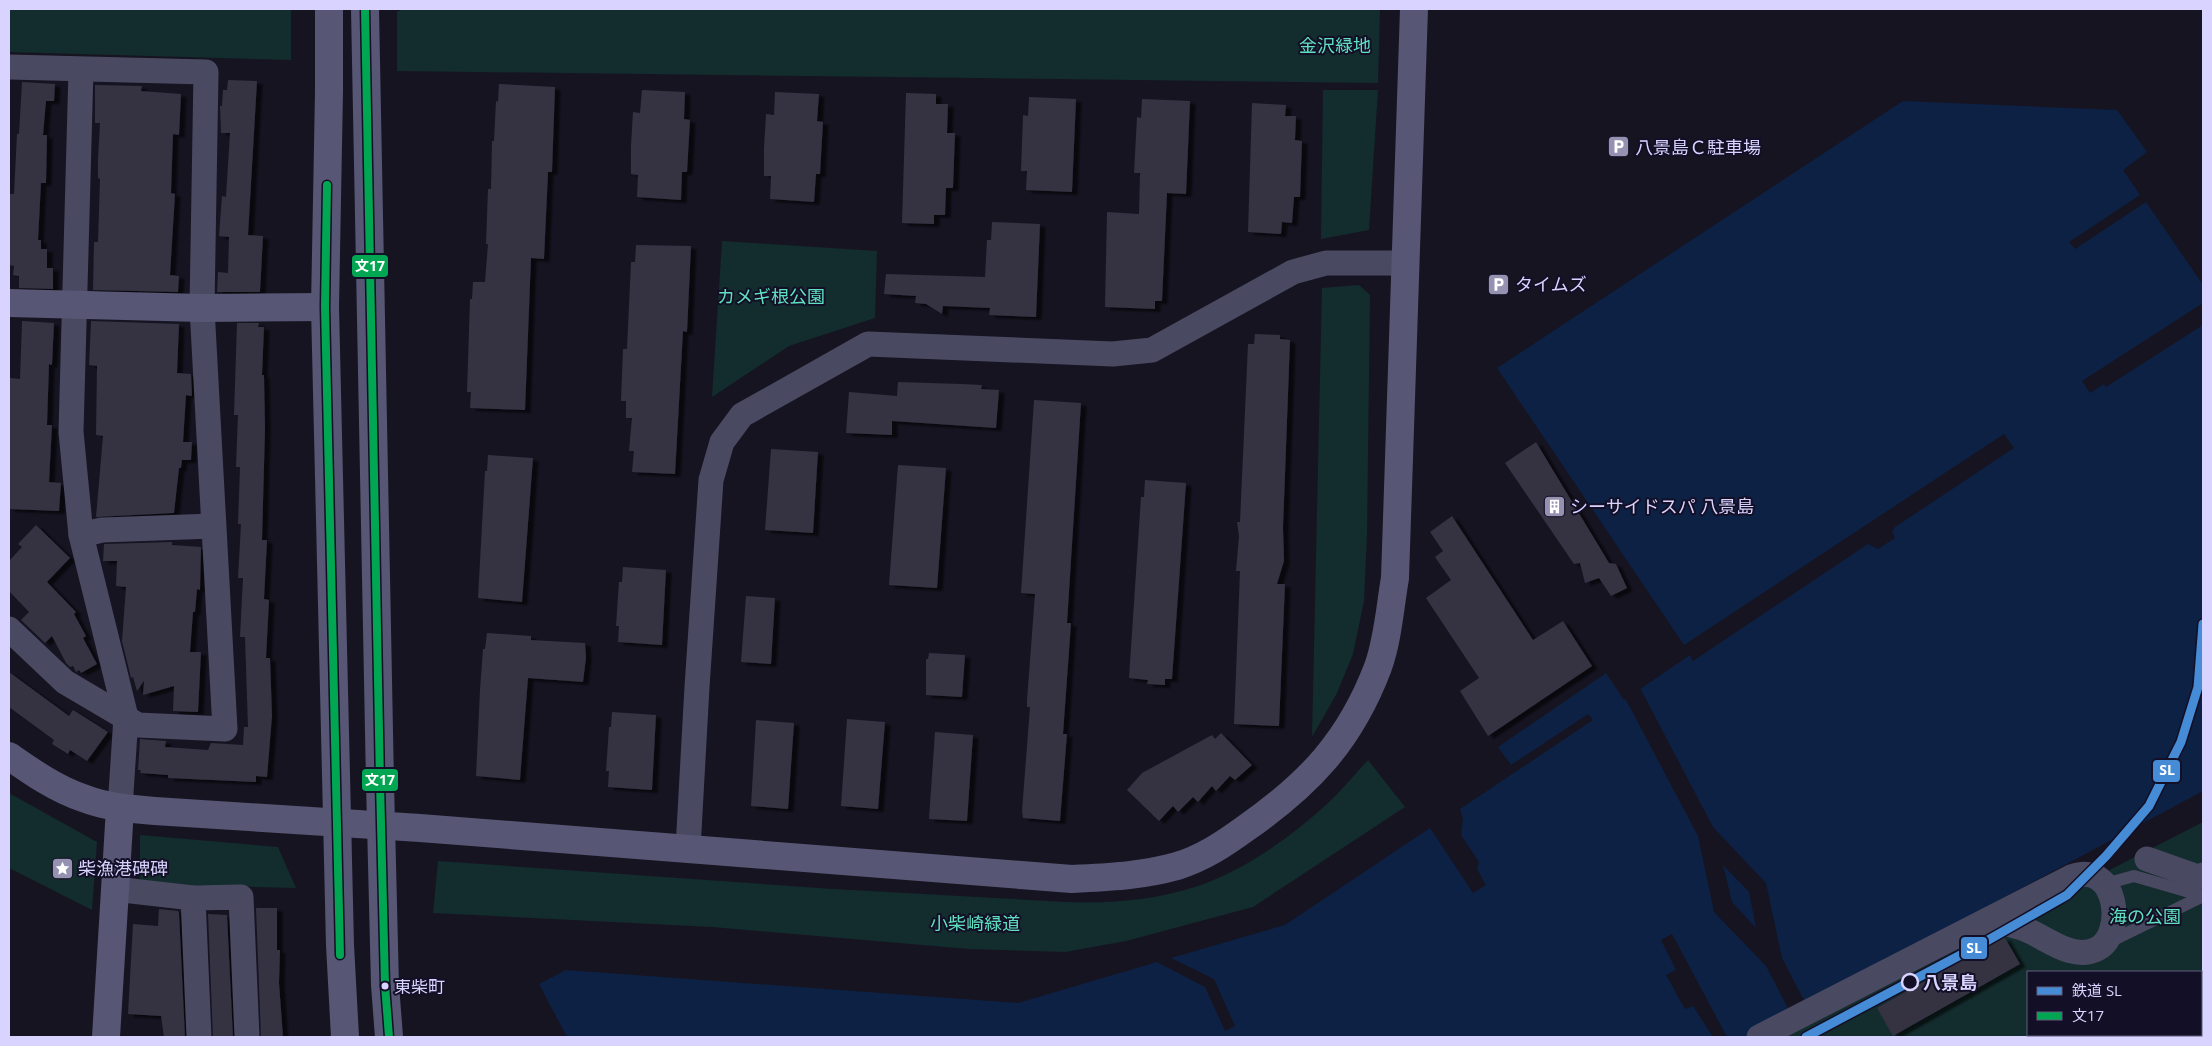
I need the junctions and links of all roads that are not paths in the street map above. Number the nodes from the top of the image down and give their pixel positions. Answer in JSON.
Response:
{"nodes":[{"id":1,"x":329,"y":9,"type":"edge"},
{"id":2,"x":365,"y":9,"type":"edge"},
{"id":3,"x":1414,"y":9,"type":"edge"},
{"id":4,"x":9,"y":67,"type":"edge"},
{"id":5,"x":81,"y":70,"type":"junction"},
{"id":6,"x":1406,"y":263,"type":"junction"},
{"id":7,"x":9,"y":303,"type":"edge"},
{"id":8,"x":74,"y":305,"type":"junction"},
{"id":9,"x":325,"y":307,"type":"junction"},
{"id":10,"x":202,"y":308,"type":"junction"},
{"id":11,"x":214,"y":526,"type":"junction"},
{"id":12,"x":81,"y":535,"type":"junction"},
{"id":13,"x":9,"y":629,"type":"edge"},
{"id":14,"x":126,"y":716,"type":"junction"},
{"id":15,"x":9,"y":756,"type":"edge"},
{"id":16,"x":120,"y":808,"type":"junction"},
{"id":17,"x":336,"y":823,"type":"junction"},
{"id":18,"x":382,"y":825,"type":"junction"},
{"id":19,"x":688,"y":849,"type":"junction"},
{"id":20,"x":2147,"y":859,"type":"dead end"},
{"id":21,"x":2203,"y":875,"type":"edge"},
{"id":22,"x":2105,"y":884,"type":"junction"},
{"id":23,"x":114,"y":889,"type":"junction"},
{"id":24,"x":2203,"y":896,"type":"edge"},
{"id":25,"x":193,"y":898,"type":"junction"},
{"id":26,"x":1990,"y":920,"type":"junction"},
{"id":27,"x":2104,"y":944,"type":"junction"},
{"id":28,"x":106,"y":1037,"type":"edge"},
{"id":29,"x":198,"y":1037,"type":"edge"},
{"id":30,"x":247,"y":1037,"type":"edge"},
{"id":31,"x":345,"y":1037,"type":"edge"},
{"id":32,"x":390,"y":1037,"type":"edge"},
{"id":33,"x":1759,"y":1037,"type":"edge"}],
"edges":[{"from":1,"to":9,"type":"street"},
{"from":2,"to":18,"type":"street"},
{"from":3,"to":6,"type":"street"},
{"from":4,"to":5,"type":"street"},
{"from":5,"to":8,"type":"street"},
{"from":5,"to":10,"type":"street"},
{"from":6,"to":19,"type":"street"},
{"from":6,"to":19,"type":"street"},
{"from":7,"to":8,"type":"street"},
{"from":8,"to":10,"type":"street"},
{"from":8,"to":12,"type":"street"},
{"from":9,"to":10,"type":"street"},
{"from":9,"to":17,"type":"street"},
{"from":10,"to":11,"type":"street"},
{"from":11,"to":12,"type":"street"},
{"from":11,"to":14,"type":"street"},
{"from":12,"to":14,"type":"street"},
{"from":13,"to":14,"type":"street"},
{"from":14,"to":16,"type":"street"},
{"from":15,"to":16,"type":"street"},
{"from":16,"to":17,"type":"street"},
{"from":16,"to":23,"type":"street"},
{"from":17,"to":18,"type":"street"},
{"from":17,"to":31,"type":"street"},
{"from":18,"to":19,"type":"street"},
{"from":18,"to":32,"type":"street"},
{"from":20,"to":21,"type":"street"},
{"from":22,"to":24,"type":"lane"},
{"from":22,"to":26,"type":"street"},
{"from":22,"to":27,"type":"street"},
{"from":23,"to":25,"type":"street"},
{"from":23,"to":28,"type":"street"},
{"from":24,"to":27,"type":"lane"},
{"from":25,"to":29,"type":"street"},
{"from":25,"to":30,"type":"street"},
{"from":26,"to":27,"type":"street"},
{"from":26,"to":33,"type":"street"}]}
